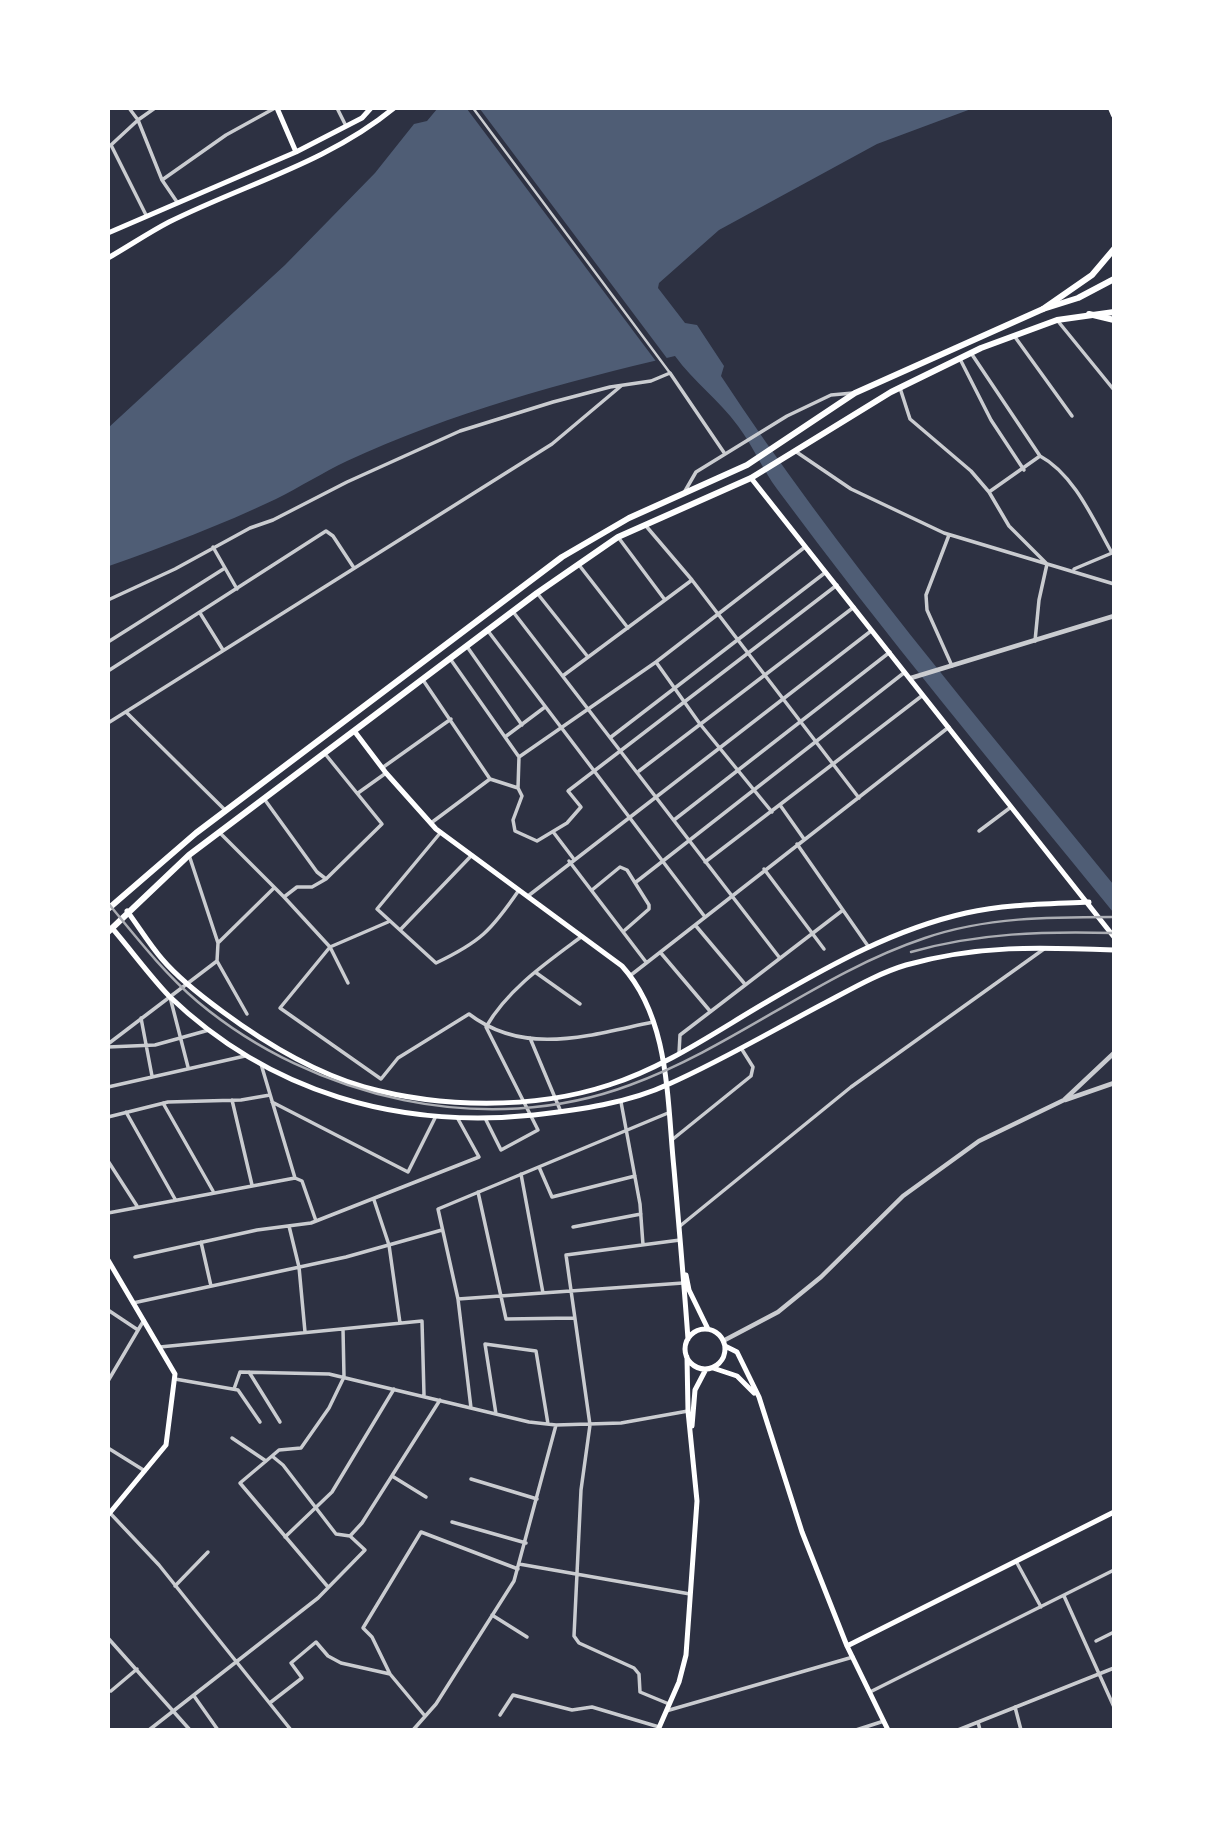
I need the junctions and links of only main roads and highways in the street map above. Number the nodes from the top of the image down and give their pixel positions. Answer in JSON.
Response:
{"nodes":[{"id":1,"x":276,"y":108,"type":"edge"},
{"id":2,"x":371,"y":108,"type":"edge"},
{"id":3,"x":394,"y":108,"type":"edge"},
{"id":4,"x":1111,"y":108,"type":"edge"},
{"id":5,"x":1114,"y":116,"type":"edge"},
{"id":6,"x":296,"y":152,"type":"junction"},
{"id":7,"x":108,"y":233,"type":"edge"},
{"id":8,"x":1114,"y":249,"type":"edge"},
{"id":9,"x":108,"y":258,"type":"edge"},
{"id":10,"x":1114,"y":279,"type":"edge"},
{"id":11,"x":1044,"y":309,"type":"junction"},
{"id":12,"x":1114,"y":312,"type":"edge"},
{"id":13,"x":1089,"y":314,"type":"junction"},
{"id":14,"x":1114,"y":320,"type":"edge"},
{"id":15,"x":754,"y":476,"type":"junction"},
{"id":16,"x":355,"y":732,"type":"junction"},
{"id":17,"x":1089,"y":902,"type":"junction"},
{"id":18,"x":108,"y":909,"type":"edge"},
{"id":19,"x":127,"y":911,"type":"junction"},
{"id":20,"x":110,"y":930,"type":"edge"},
{"id":21,"x":1114,"y":937,"type":"edge"},
{"id":22,"x":1114,"y":950,"type":"edge"},
{"id":23,"x":663,"y":1061,"type":"junction"},
{"id":24,"x":666,"y":1086,"type":"junction"},
{"id":25,"x":682,"y":1252,"type":"junction"},
{"id":26,"x":108,"y":1260,"type":"edge"},
{"id":27,"x":708,"y":1329,"type":"junction"},
{"id":28,"x":688,"y":1339,"type":"junction"},
{"id":29,"x":724,"y":1344,"type":"junction"},
{"id":30,"x":687,"y":1357,"type":"junction"},
{"id":31,"x":709,"y":1368,"type":"junction"},
{"id":32,"x":759,"y":1397,"type":"junction"},
{"id":33,"x":692,"y":1440,"type":"junction"},
{"id":34,"x":1114,"y":1512,"type":"edge"},
{"id":35,"x":109,"y":1514,"type":"edge"},
{"id":36,"x":847,"y":1646,"type":"junction"},
{"id":37,"x":658,"y":1728,"type":"edge"},
{"id":38,"x":888,"y":1730,"type":"edge"}],
"edges":[{"from":1,"to":6,"type":"main road"},
{"from":2,"to":6,"type":"main road"},
{"from":3,"to":9,"type":"main road"},
{"from":4,"to":5,"type":"main road"},
{"from":6,"to":7,"type":"main road"},
{"from":8,"to":11,"type":"main road"},
{"from":10,"to":11,"type":"main road"},
{"from":11,"to":18,"type":"main road"},
{"from":12,"to":13,"type":"main road"},
{"from":13,"to":14,"type":"main road"},
{"from":13,"to":15,"type":"main road"},
{"from":15,"to":16,"type":"main road"},
{"from":15,"to":17,"type":"main road"},
{"from":16,"to":19,"type":"main road"},
{"from":16,"to":23,"type":"main road"},
{"from":17,"to":21,"type":"main road"},
{"from":17,"to":23,"type":"main road"},
{"from":19,"to":20,"type":"main road"},
{"from":19,"to":23,"type":"main road"},
{"from":20,"to":24,"type":"main road"},
{"from":22,"to":24,"type":"main road"},
{"from":23,"to":24,"type":"main road"},
{"from":24,"to":25,"type":"main road"},
{"from":25,"to":27,"type":"main road"},
{"from":25,"to":28,"type":"main road"},
{"from":26,"to":35,"type":"main road"},
{"from":27,"to":28,"type":"main road"},
{"from":27,"to":29,"type":"main road"},
{"from":28,"to":30,"type":"main road"},
{"from":29,"to":31,"type":"main road"},
{"from":29,"to":32,"type":"main road"},
{"from":30,"to":31,"type":"main road"},
{"from":30,"to":33,"type":"main road"},
{"from":31,"to":32,"type":"main road"},
{"from":31,"to":33,"type":"main road"},
{"from":32,"to":36,"type":"main road"},
{"from":33,"to":37,"type":"main road"},
{"from":34,"to":36,"type":"main road"},
{"from":36,"to":38,"type":"main road"}]}
